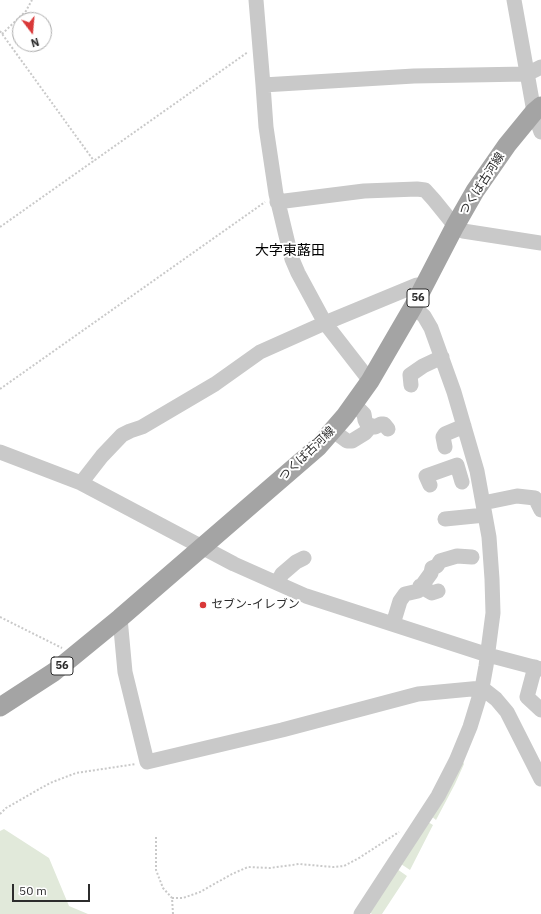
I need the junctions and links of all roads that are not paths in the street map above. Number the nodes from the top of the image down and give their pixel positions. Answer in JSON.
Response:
{"nodes":[{"id":1,"x":256,"y":0,"type":"edge"},
{"id":2,"x":514,"y":0,"type":"edge"},
{"id":3,"x":541,"y":66,"type":"edge"},
{"id":4,"x":527,"y":74,"type":"junction"},
{"id":5,"x":262,"y":85,"type":"junction"},
{"id":6,"x":537,"y":109,"type":"edge"},
{"id":7,"x":541,"y":132,"type":"edge"},
{"id":8,"x":277,"y":198,"type":"junction"},
{"id":9,"x":455,"y":226,"type":"junction"},
{"id":10,"x":541,"y":242,"type":"edge"},
{"id":11,"x":424,"y":287,"type":"junction"},
{"id":12,"x":413,"y":308,"type":"junction"},
{"id":13,"x":325,"y":323,"type":"junction"},
{"id":14,"x":442,"y":357,"type":"junction"},
{"id":15,"x":370,"y":381,"type":"junction"},
{"id":16,"x":411,"y":385,"type":"dead end"},
{"id":17,"x":354,"y":404,"type":"junction"},
{"id":18,"x":371,"y":426,"type":"junction"},
{"id":19,"x":464,"y":426,"type":"junction"},
{"id":20,"x":388,"y":429,"type":"dead end"},
{"id":21,"x":332,"y":430,"type":"junction"},
{"id":22,"x":445,"y":447,"type":"dead end"},
{"id":23,"x":0,"y":452,"type":"edge"},
{"id":24,"x":474,"y":460,"type":"junction"},
{"id":25,"x":457,"y":465,"type":"junction"},
{"id":26,"x":462,"y":482,"type":"dead end"},
{"id":27,"x":82,"y":483,"type":"junction"},
{"id":28,"x":430,"y":484,"type":"dead end"},
{"id":29,"x":484,"y":509,"type":"junction"},
{"id":30,"x":541,"y":510,"type":"edge"},
{"id":31,"x":445,"y":519,"type":"dead end"},
{"id":32,"x":202,"y":547,"type":"junction"},
{"id":33,"x":472,"y":557,"type":"dead end"},
{"id":34,"x":304,"y":558,"type":"dead end"},
{"id":35,"x":277,"y":583,"type":"junction"},
{"id":36,"x":420,"y":586,"type":"junction"},
{"id":37,"x":438,"y":591,"type":"dead end"},
{"id":38,"x":120,"y":618,"type":"junction"},
{"id":39,"x":393,"y":624,"type":"junction"},
{"id":40,"x":488,"y":655,"type":"junction"},
{"id":41,"x":538,"y":668,"type":"edge"},
{"id":42,"x":482,"y":688,"type":"junction"},
{"id":43,"x":0,"y":707,"type":"edge"},
{"id":44,"x":541,"y":710,"type":"edge"},
{"id":45,"x":541,"y":779,"type":"edge"},
{"id":46,"x":361,"y":914,"type":"edge"}],
"edges":[{"from":1,"to":5,"type":"street"},
{"from":2,"to":4,"type":"street"},
{"from":3,"to":4,"type":"street"},
{"from":4,"to":5,"type":"street"},
{"from":4,"to":6,"type":"street"},
{"from":5,"to":8,"type":"street"},
{"from":6,"to":7,"type":"street"},
{"from":6,"to":9,"type":"main road","name":"つくば古河線","number":"56"},
{"from":8,"to":9,"type":"street"},
{"from":8,"to":13,"type":"street"},
{"from":9,"to":10,"type":"street"},
{"from":9,"to":11,"type":"main road","name":"つくば古河線","number":"56"},
{"from":11,"to":12,"type":"main road","name":"つくば古河線","number":"56"},
{"from":11,"to":13,"type":"street"},
{"from":12,"to":14,"type":"street"},
{"from":12,"to":15,"type":"main road","name":"つくば古河線","number":"56"},
{"from":13,"to":15,"type":"street"},
{"from":13,"to":27,"type":"street"},
{"from":14,"to":16,"type":"street"},
{"from":14,"to":19,"type":"street"},
{"from":15,"to":17,"type":"main road","name":"つくば古河線","number":"56"},
{"from":17,"to":18,"type":"street"},
{"from":17,"to":21,"type":"main road","name":"つくば古河線","number":"56"},
{"from":18,"to":20,"type":"street"},
{"from":18,"to":21,"type":"street"},
{"from":19,"to":22,"type":"street"},
{"from":19,"to":24,"type":"street"},
{"from":21,"to":32,"type":"main road","name":"つくば古河線","number":"56"},
{"from":23,"to":27,"type":"street"},
{"from":24,"to":25,"type":"street"},
{"from":24,"to":29,"type":"street"},
{"from":25,"to":26,"type":"street"},
{"from":25,"to":28,"type":"street"},
{"from":27,"to":32,"type":"street"},
{"from":29,"to":30,"type":"street"},
{"from":29,"to":31,"type":"street"},
{"from":29,"to":40,"type":"street"},
{"from":32,"to":35,"type":"street"},
{"from":32,"to":38,"type":"main road","name":"つくば古河線","number":"56"},
{"from":33,"to":36,"type":"street"},
{"from":34,"to":35,"type":"street"},
{"from":35,"to":39,"type":"street"},
{"from":36,"to":37,"type":"street"},
{"from":36,"to":39,"type":"street"},
{"from":38,"to":42,"type":"street"},
{"from":38,"to":43,"type":"main road","name":"つくば古河線","number":"56"},
{"from":39,"to":40,"type":"street"},
{"from":40,"to":41,"type":"street"},
{"from":40,"to":42,"type":"street"},
{"from":41,"to":44,"type":"street"},
{"from":42,"to":45,"type":"street"},
{"from":42,"to":46,"type":"street"}]}
